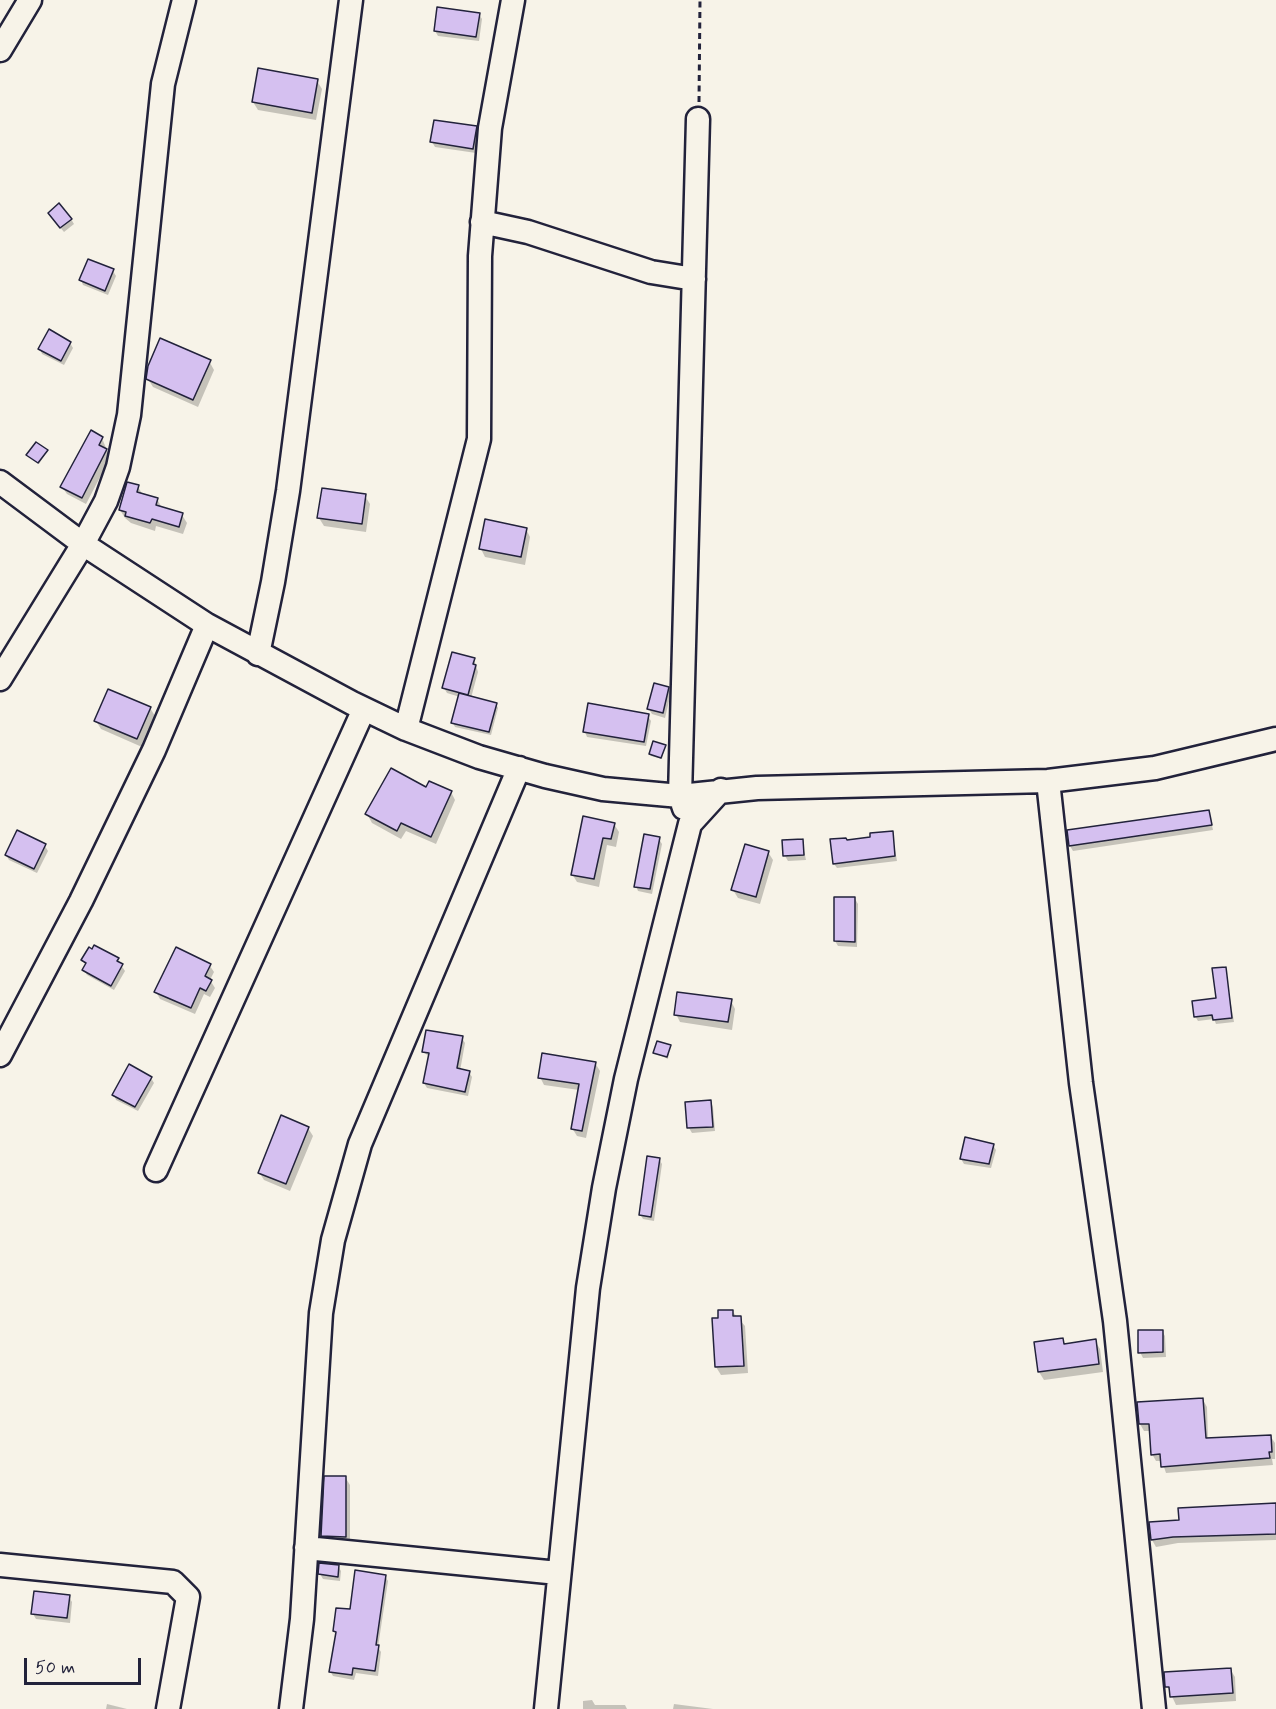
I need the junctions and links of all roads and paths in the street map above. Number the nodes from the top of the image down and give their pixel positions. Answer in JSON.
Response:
{"nodes":[{"id":1,"x":30,"y":0,"type":"edge"},
{"id":2,"x":184,"y":0,"type":"edge"},
{"id":3,"x":351,"y":0,"type":"edge"},
{"id":4,"x":513,"y":0,"type":"edge"},
{"id":5,"x":700,"y":0,"type":"edge"},
{"id":6,"x":0,"y":50,"type":"edge"},
{"id":7,"x":698,"y":119,"type":"joint"},
{"id":8,"x":482,"y":222,"type":"junction"},
{"id":9,"x":694,"y":279,"type":"junction"},
{"id":10,"x":0,"y":482,"type":"edge"},
{"id":11,"x":82,"y":544,"type":"junction"},
{"id":12,"x":207,"y":625,"type":"junction"},
{"id":13,"x":258,"y":654,"type":"junction"},
{"id":14,"x":0,"y":680,"type":"edge"},
{"id":15,"x":364,"y":709,"type":"junction"},
{"id":16,"x":406,"y":729,"type":"junction"},
{"id":17,"x":1276,"y":739,"type":"edge"},
{"id":18,"x":519,"y":768,"type":"junction"},
{"id":19,"x":1048,"y":781,"type":"junction"},
{"id":20,"x":722,"y":790,"type":"junction"},
{"id":21,"x":680,"y":796,"type":"junction"},
{"id":22,"x":690,"y":824,"type":"junction"},
{"id":23,"x":0,"y":1055,"type":"edge"},
{"id":24,"x":156,"y":1170,"type":"dead end"},
{"id":25,"x":306,"y":1548,"type":"junction"},
{"id":26,"x":0,"y":1565,"type":"edge"},
{"id":27,"x":558,"y":1573,"type":"junction"},
{"id":28,"x":168,"y":1709,"type":"edge"},
{"id":29,"x":291,"y":1709,"type":"edge"},
{"id":30,"x":546,"y":1709,"type":"edge"},
{"id":31,"x":1154,"y":1709,"type":"edge"}],
"edges":[{"from":1,"to":6,"type":"street"},
{"from":2,"to":11,"type":"street"},
{"from":3,"to":13,"type":"street"},
{"from":4,"to":8,"type":"street"},
{"from":5,"to":7,"type":"path"},
{"from":7,"to":9,"type":"street"},
{"from":8,"to":9,"type":"street"},
{"from":8,"to":16,"type":"street"},
{"from":9,"to":21,"type":"street"},
{"from":10,"to":11,"type":"street"},
{"from":11,"to":12,"type":"street"},
{"from":11,"to":14,"type":"street"},
{"from":12,"to":13,"type":"street"},
{"from":12,"to":23,"type":"street"},
{"from":13,"to":15,"type":"street"},
{"from":15,"to":16,"type":"street"},
{"from":15,"to":24,"type":"street"},
{"from":16,"to":18,"type":"street"},
{"from":17,"to":19,"type":"street"},
{"from":18,"to":21,"type":"street"},
{"from":18,"to":25,"type":"street"},
{"from":19,"to":20,"type":"street"},
{"from":19,"to":31,"type":"street"},
{"from":20,"to":21,"type":"street"},
{"from":20,"to":22,"type":"street"},
{"from":21,"to":22,"type":"street"},
{"from":22,"to":27,"type":"street"},
{"from":25,"to":27,"type":"street"},
{"from":25,"to":29,"type":"street"},
{"from":26,"to":28,"type":"street"},
{"from":27,"to":30,"type":"street"}]}
